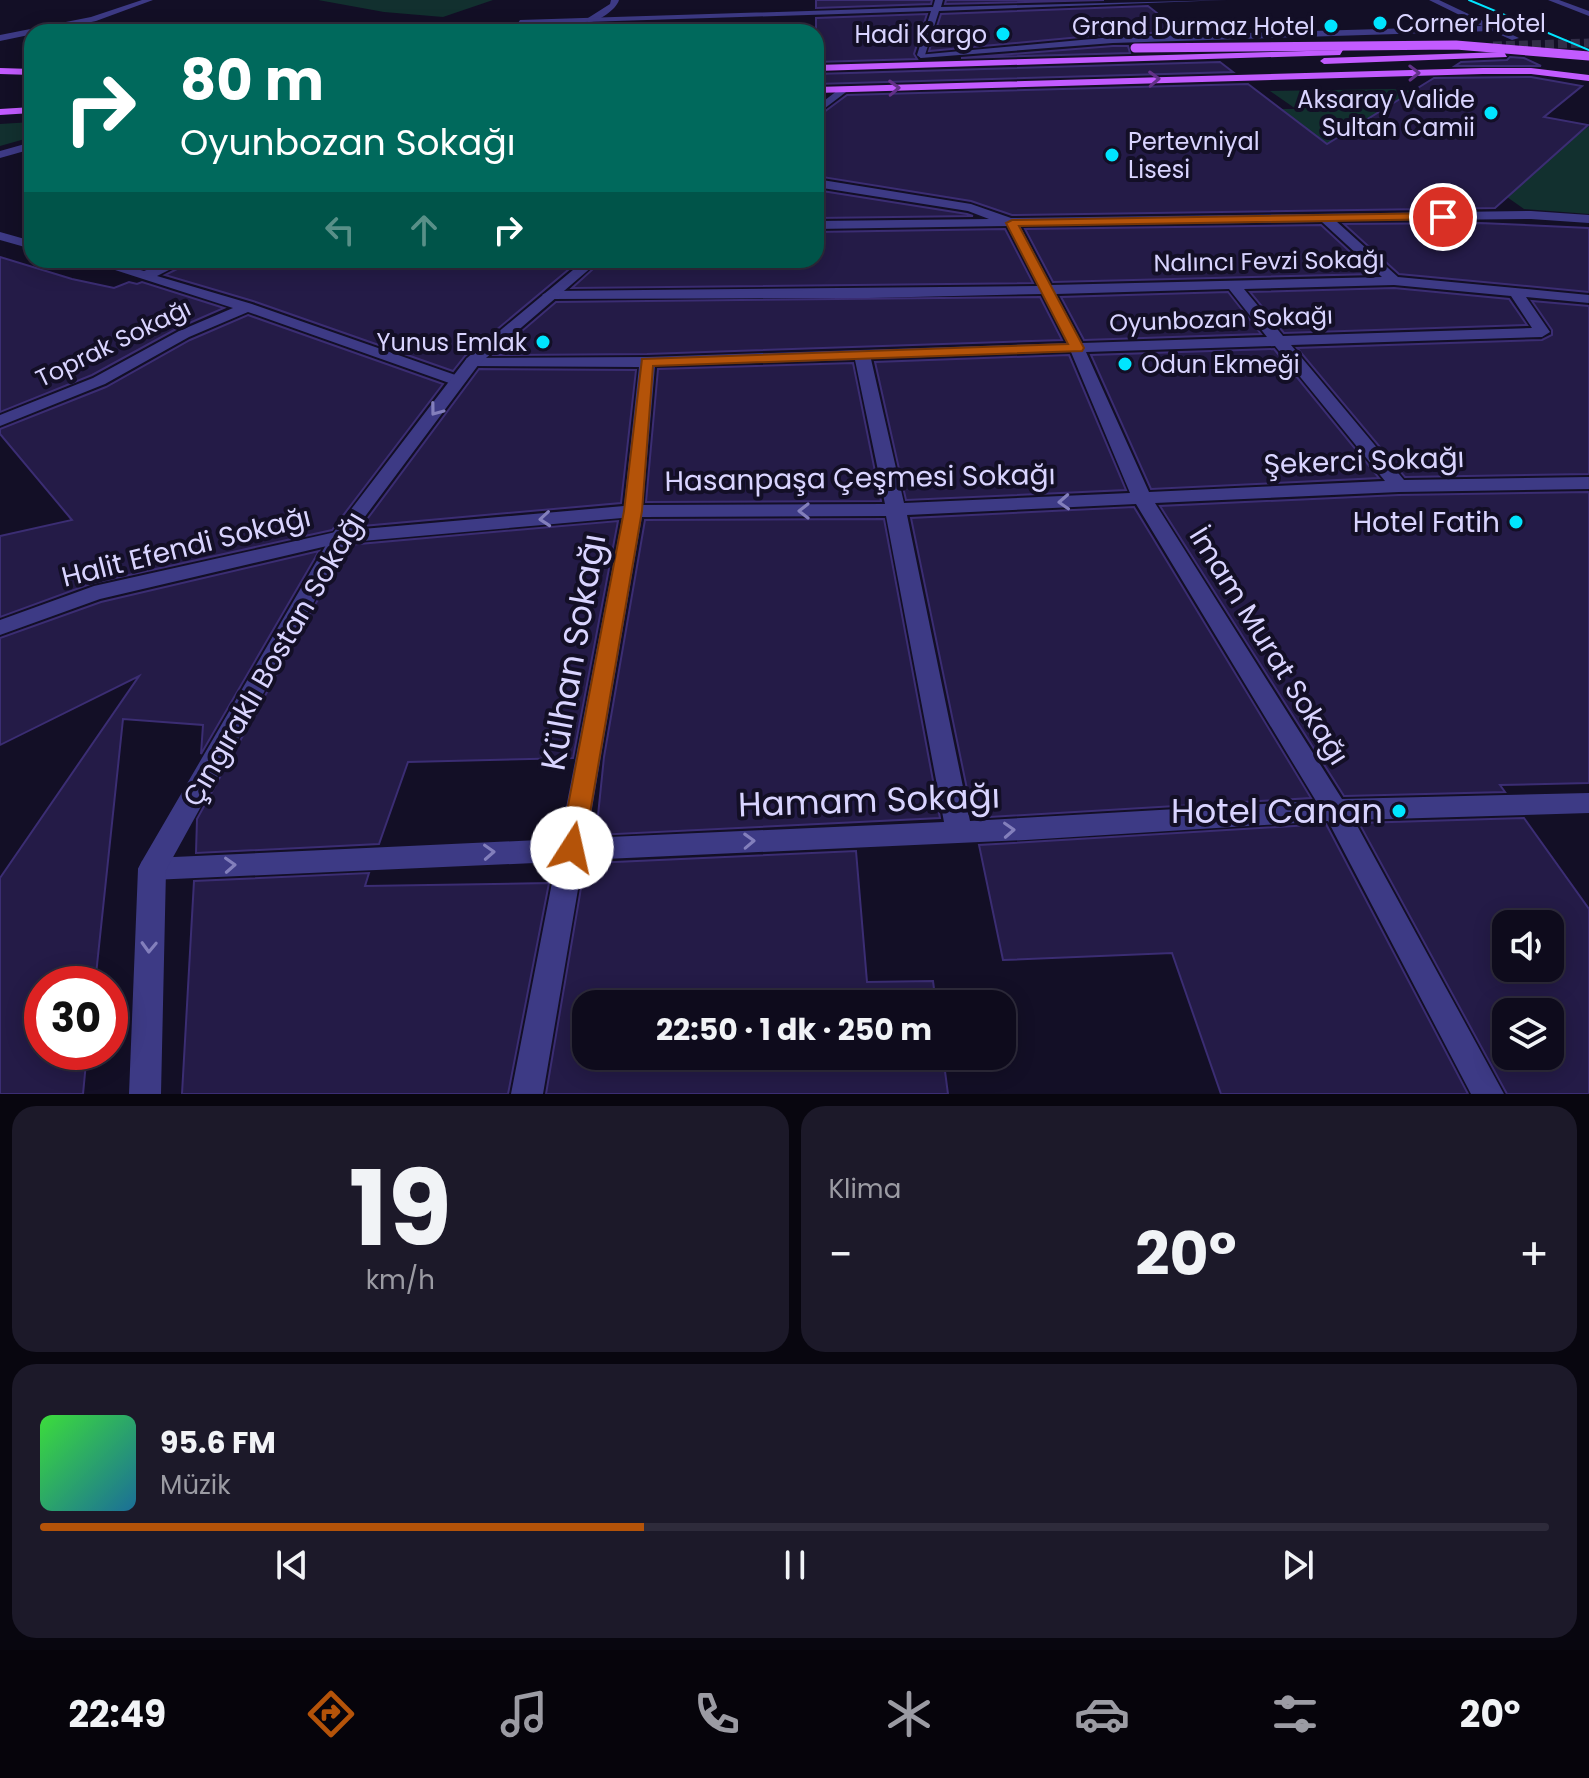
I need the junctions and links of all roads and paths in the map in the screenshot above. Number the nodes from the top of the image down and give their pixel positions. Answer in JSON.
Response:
{"nodes":[{"id":1,"x":149,"y":0,"type":"edge"},
{"id":2,"x":615,"y":0,"type":"edge"},
{"id":3,"x":939,"y":0,"type":"edge"},
{"id":4,"x":1223,"y":0,"type":"edge"},
{"id":5,"x":1433,"y":0,"type":"edge"},
{"id":6,"x":1552,"y":0,"type":"edge"},
{"id":7,"x":744,"y":8,"type":"dead end"},
{"id":8,"x":933,"y":10,"type":"junction"},
{"id":9,"x":1589,"y":14,"type":"edge"},
{"id":10,"x":736,"y":16,"type":"junction"},
{"id":11,"x":591,"y":20,"type":"junction"},
{"id":12,"x":69,"y":24,"type":"edge"},
{"id":13,"x":519,"y":24,"type":"edge"},
{"id":14,"x":1495,"y":28,"type":"junction"},
{"id":15,"x":24,"y":33,"type":"edge"},
{"id":16,"x":0,"y":38,"type":"edge"},
{"id":17,"x":1515,"y":38,"type":"tunnel mouth"},
{"id":18,"x":1476,"y":47,"type":"tunnel mouth"},
{"id":19,"x":921,"y":55,"type":"junction"},
{"id":20,"x":1504,"y":55,"type":"tunnel mouth"},
{"id":21,"x":1589,"y":56,"type":"edge"},
{"id":22,"x":824,"y":58,"type":"edge"},
{"id":23,"x":824,"y":68,"type":"edge"},
{"id":24,"x":0,"y":71,"type":"edge"},
{"id":25,"x":24,"y":72,"type":"edge"},
{"id":26,"x":824,"y":78,"type":"edge"},
{"id":27,"x":1589,"y":78,"type":"edge"},
{"id":28,"x":24,"y":79,"type":"edge"},
{"id":29,"x":0,"y":80,"type":"edge"},
{"id":30,"x":845,"y":89,"type":"junction"},
{"id":31,"x":824,"y":90,"type":"edge"},
{"id":32,"x":24,"y":100,"type":"edge"},
{"id":33,"x":0,"y":101,"type":"edge"},
{"id":34,"x":824,"y":106,"type":"edge"},
{"id":35,"x":24,"y":110,"type":"edge"},
{"id":36,"x":0,"y":112,"type":"edge"},
{"id":37,"x":24,"y":148,"type":"edge"},
{"id":38,"x":0,"y":155,"type":"edge"},
{"id":39,"x":824,"y":184,"type":"edge"},
{"id":40,"x":1326,"y":219,"type":"junction"},
{"id":41,"x":1589,"y":219,"type":"edge"},
{"id":42,"x":1012,"y":223,"type":"junction"},
{"id":43,"x":824,"y":225,"type":"edge"},
{"id":44,"x":0,"y":236,"type":"edge"},
{"id":45,"x":24,"y":243,"type":"edge"},
{"id":46,"x":121,"y":268,"type":"edge"},
{"id":47,"x":163,"y":268,"type":"edge"},
{"id":48,"x":583,"y":268,"type":"edge"},
{"id":49,"x":147,"y":275,"type":"junction"},
{"id":50,"x":1394,"y":281,"type":"junction"},
{"id":51,"x":1232,"y":284,"type":"junction"},
{"id":52,"x":1045,"y":287,"type":"junction"},
{"id":53,"x":1517,"y":294,"type":"junction"},
{"id":54,"x":549,"y":295,"type":"junction"},
{"id":55,"x":1589,"y":299,"type":"edge"},
{"id":56,"x":247,"y":307,"type":"junction"},
{"id":57,"x":1281,"y":341,"type":"junction"},
{"id":58,"x":1077,"y":348,"type":"junction"},
{"id":59,"x":862,"y":355,"type":"junction"},
{"id":60,"x":473,"y":361,"type":"junction"},
{"id":61,"x":647,"y":362,"type":"junction"},
{"id":62,"x":458,"y":381,"type":"junction"},
{"id":63,"x":0,"y":421,"type":"edge"},
{"id":64,"x":1589,"y":483,"type":"edge"},
{"id":65,"x":1399,"y":486,"type":"junction"},
{"id":66,"x":1142,"y":498,"type":"junction"},
{"id":67,"x":896,"y":510,"type":"junction"},
{"id":68,"x":633,"y":511,"type":"junction"},
{"id":69,"x":340,"y":537,"type":"junction"},
{"id":70,"x":0,"y":628,"type":"edge"},
{"id":71,"x":1589,"y":803,"type":"edge"},
{"id":72,"x":1335,"y":810,"type":"junction"},
{"id":73,"x":959,"y":832,"type":"junction"},
{"id":74,"x":572,"y":848,"type":"junction"},
{"id":75,"x":152,"y":869,"type":"junction"},
{"id":76,"x":145,"y":1094,"type":"edge"},
{"id":77,"x":527,"y":1094,"type":"edge"},
{"id":78,"x":1488,"y":1094,"type":"edge"}],
"edges":[{"from":1,"to":12,"type":"street"},
{"from":2,"to":11,"type":"street"},
{"from":3,"to":8,"type":"street"},
{"from":4,"to":8,"type":"street"},
{"from":5,"to":14,"type":"street"},
{"from":6,"to":9,"type":"street"},
{"from":7,"to":10,"type":"street"},
{"from":8,"to":10,"type":"street"},
{"from":8,"to":19,"type":"street"},
{"from":10,"to":11,"type":"street"},
{"from":11,"to":13,"type":"street"},
{"from":14,"to":17,"type":"street"},
{"from":14,"to":19,"type":"street"},
{"from":15,"to":16,"type":"street"},
{"from":18,"to":23,"type":"main road"},
{"from":19,"to":21,"type":"main road","bridge":true},
{"from":19,"to":22,"type":"main road"},
{"from":20,"to":26,"type":"main road"},
{"from":24,"to":25,"type":"main road"},
{"from":30,"to":27,"type":"main road","one_way":true},
{"from":28,"to":29,"type":"main road"},
{"from":30,"to":31,"type":"main road"},
{"from":30,"to":34,"type":"street"},
{"from":32,"to":33,"type":"main road"},
{"from":35,"to":36,"type":"main road"},
{"from":37,"to":38,"type":"street"},
{"from":39,"to":42,"type":"street"},
{"from":40,"to":41,"type":"street"},
{"from":40,"to":42,"type":"street"},
{"from":40,"to":50,"type":"street"},
{"from":42,"to":43,"type":"street"},
{"from":42,"to":52,"type":"street","name":"İmam Murat Sokağı"},
{"from":44,"to":45,"type":"street"},
{"from":46,"to":49,"type":"street"},
{"from":47,"to":49,"type":"street"},
{"from":48,"to":54,"type":"street","name":"Çıngıraklı Bostan Sokağı"},
{"from":49,"to":56,"type":"street"},
{"from":50,"to":51,"type":"street","name":"Nalıncı Fevzi Sokağı"},
{"from":50,"to":53,"type":"street","name":"Nalıncı Fevzi Sokağı"},
{"from":51,"to":52,"type":"street","name":"Nalıncı Fevzi Sokağı"},
{"from":51,"to":57,"type":"street"},
{"from":52,"to":54,"type":"street","name":"Nalıncı Fevzi Sokağı"},
{"from":52,"to":58,"type":"street","name":"İmam Murat Sokağı"},
{"from":53,"to":55,"type":"street","name":"Nalıncı Fevzi Sokağı"},
{"from":53,"to":57,"type":"street","name":"Oyunbozan Sokağı"},
{"from":54,"to":60,"type":"street","name":"Çıngıraklı Bostan Sokağı"},
{"from":56,"to":62,"type":"street"},
{"from":56,"to":63,"type":"street","name":"Toprak Sokağı"},
{"from":57,"to":58,"type":"street","name":"Oyunbozan Sokağı"},
{"from":57,"to":65,"type":"street"},
{"from":58,"to":59,"type":"street","name":"Oyunbozan Sokağı"},
{"from":58,"to":66,"type":"street","name":"İmam Murat Sokağı"},
{"from":59,"to":61,"type":"street","name":"Oyunbozan Sokağı"},
{"from":59,"to":67,"type":"street"},
{"from":60,"to":61,"type":"street","name":"Oyunbozan Sokağı"},
{"from":60,"to":62,"type":"street","name":"Çıngıraklı Bostan Sokağı"},
{"from":61,"to":68,"type":"street","name":"Külhan Sokağı"},
{"from":62,"to":69,"type":"street","name":"Çıngıraklı Bostan Sokağı","one_way":true},
{"from":64,"to":65,"type":"street","name":"Şekerci Sokağı"},
{"from":65,"to":66,"type":"street","name":"Şekerci Sokağı"},
{"from":66,"to":67,"type":"street","name":"Hasanpaşa Çeşmesi Sokağı","one_way":true},
{"from":66,"to":72,"type":"street","name":"İmam Murat Sokağı"},
{"from":67,"to":68,"type":"street","name":"Hasanpaşa Çeşmesi Sokağı","one_way":true},
{"from":67,"to":73,"type":"street"},
{"from":68,"to":69,"type":"street","name":"Hasanpaşa Çeşmesi Sokağı","one_way":true},
{"from":68,"to":74,"type":"street","name":"Külhan Sokağı"},
{"from":69,"to":70,"type":"street","name":"Halit Efendi Sokağı"},
{"from":69,"to":75,"type":"street","name":"Çıngıraklı Bostan Sokağı"},
{"from":71,"to":72,"type":"street","name":"Hamam Sokağı"},
{"from":73,"to":72,"type":"street","name":"Hamam Sokağı","one_way":true},
{"from":72,"to":78,"type":"street","name":"İmam Murat Sokağı"},
{"from":74,"to":73,"type":"street","name":"Hamam Sokağı","one_way":true},
{"from":75,"to":74,"type":"street","name":"Hamam Sokağı","one_way":true},
{"from":74,"to":77,"type":"street","name":"Külhan Sokağı"},
{"from":75,"to":76,"type":"street","name":"Çıngıraklı Bostan Sokağı","one_way":true}]}
